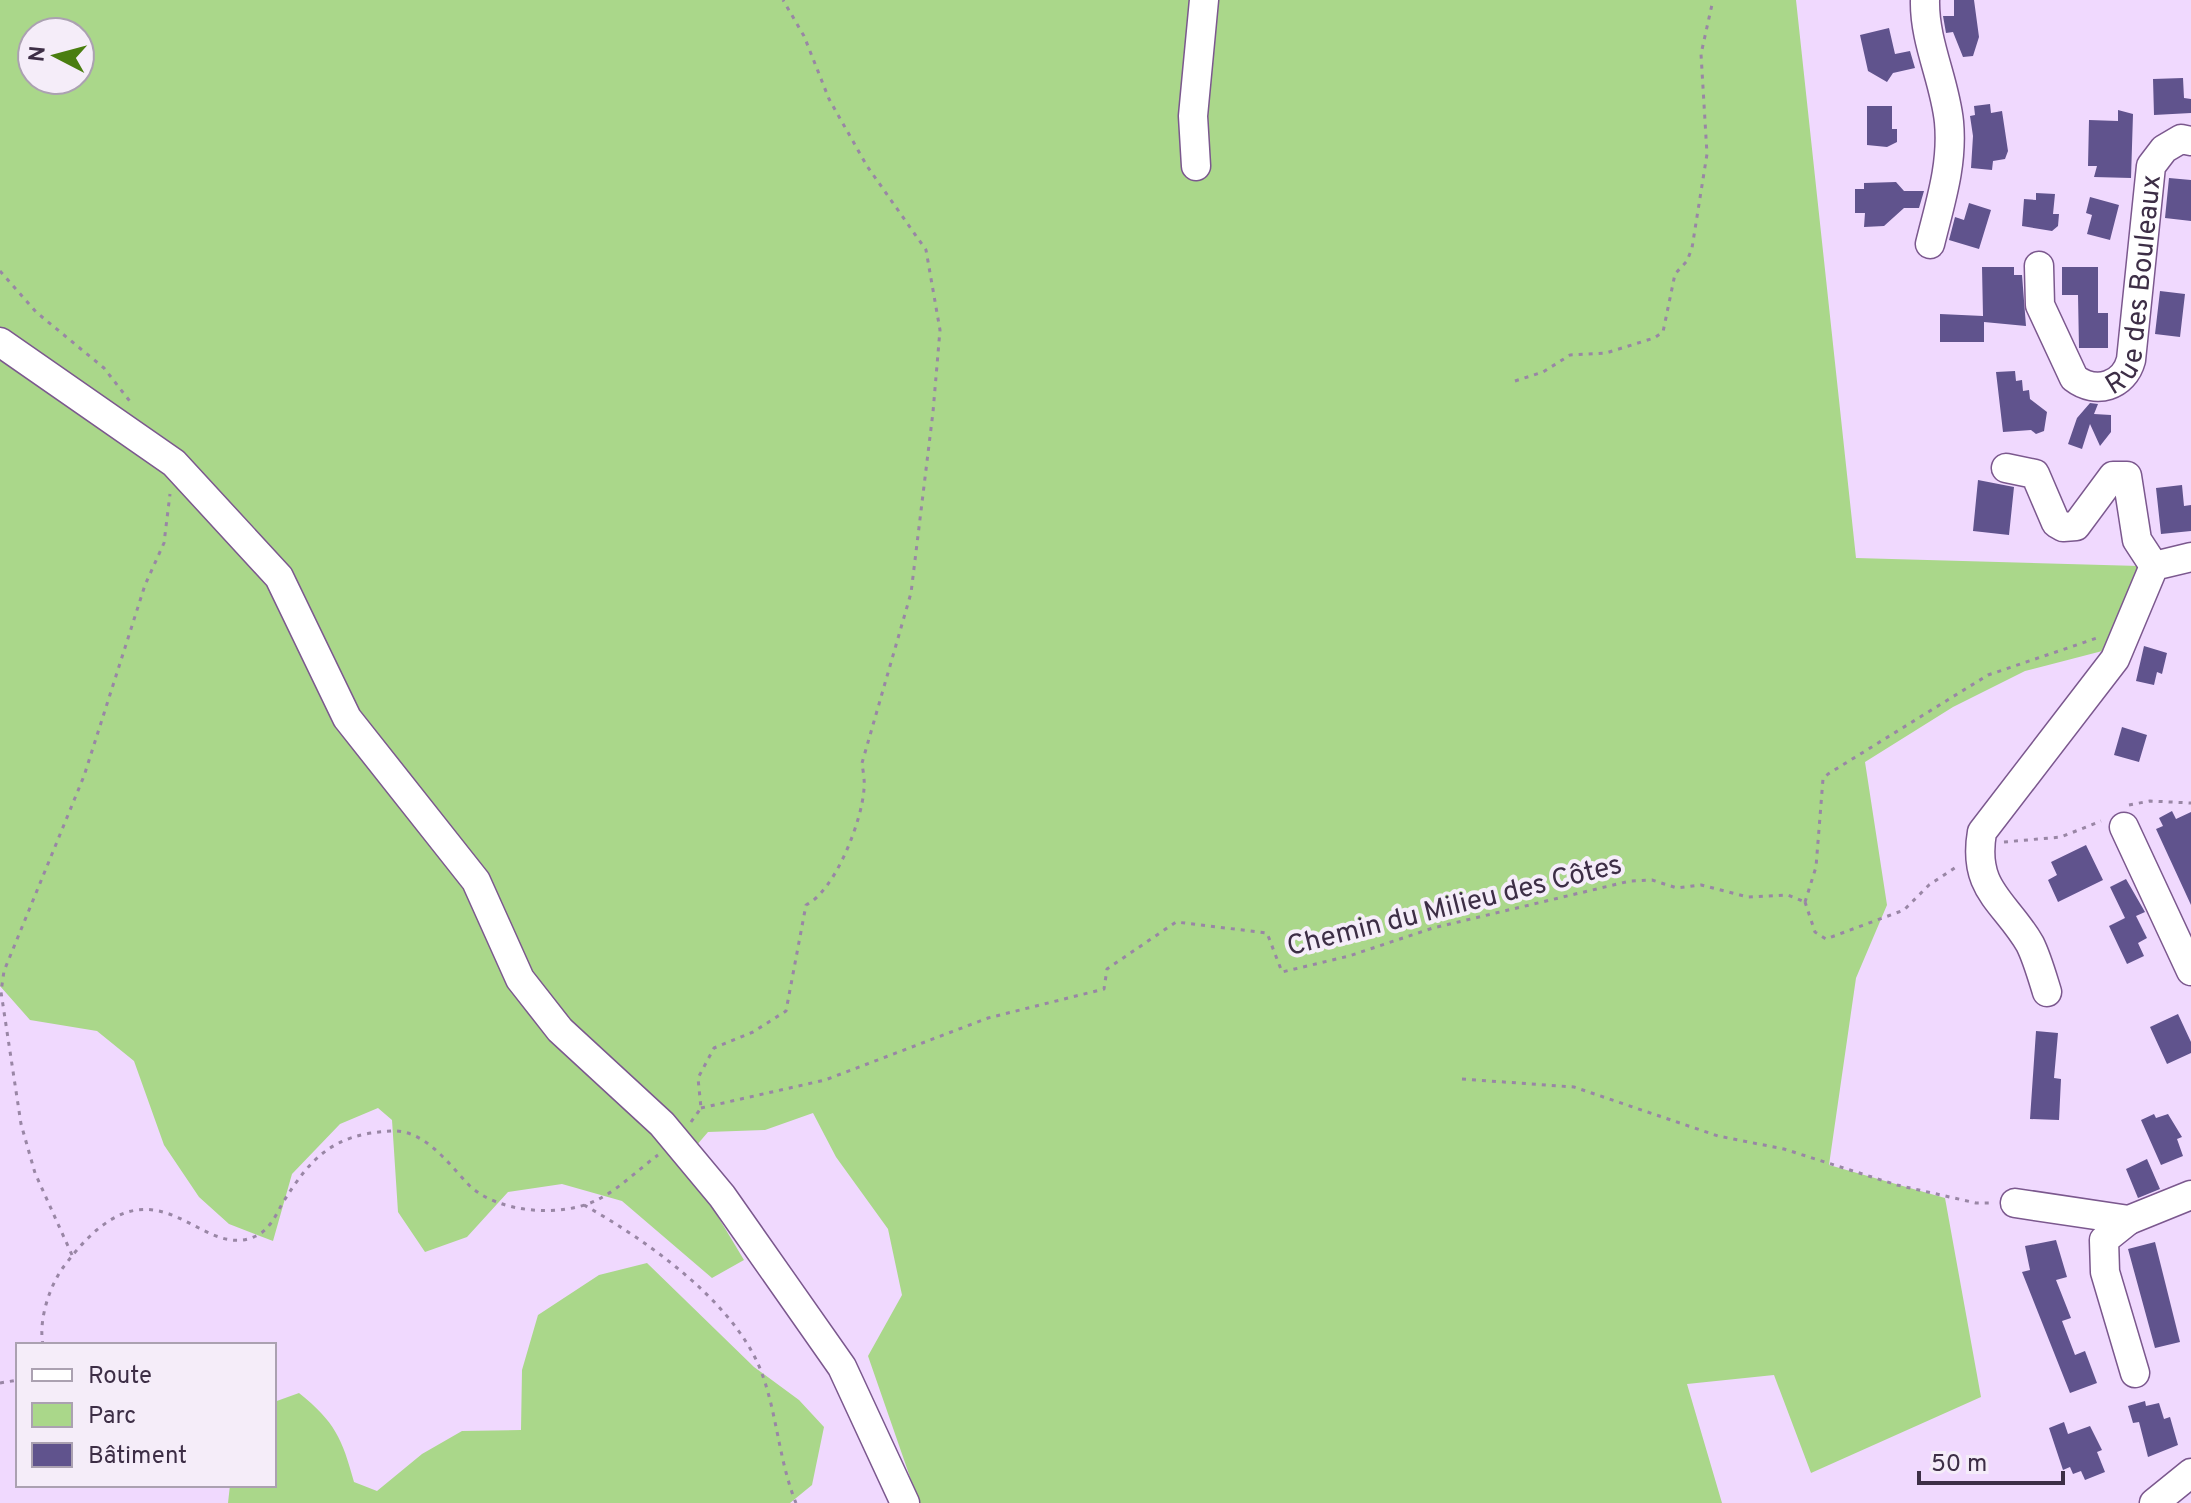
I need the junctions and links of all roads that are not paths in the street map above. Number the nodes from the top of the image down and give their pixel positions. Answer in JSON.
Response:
{"nodes":[{"id":1,"x":1204,"y":0,"type":"edge"},
{"id":2,"x":1925,"y":0,"type":"edge"},
{"id":3,"x":2191,"y":141,"type":"edge"},
{"id":4,"x":1196,"y":166,"type":"dead end"},
{"id":5,"x":1930,"y":244,"type":"dead end"},
{"id":6,"x":2039,"y":266,"type":"dead end"},
{"id":7,"x":0,"y":342,"type":"edge"},
{"id":8,"x":2006,"y":468,"type":"dead end"},
{"id":9,"x":2191,"y":557,"type":"edge"},
{"id":10,"x":2154,"y":566,"type":"junction"},
{"id":11,"x":2124,"y":827,"type":"dead end"},
{"id":12,"x":2191,"y":971,"type":"edge"},
{"id":13,"x":2047,"y":992,"type":"dead end"},
{"id":14,"x":2191,"y":1195,"type":"edge"},
{"id":15,"x":2015,"y":1203,"type":"road end"},
{"id":16,"x":2129,"y":1220,"type":"junction"},
{"id":17,"x":2135,"y":1373,"type":"dead end"},
{"id":18,"x":2191,"y":1473,"type":"edge"},
{"id":19,"x":905,"y":1503,"type":"edge"},
{"id":20,"x":2154,"y":1503,"type":"edge"}],
"edges":[{"from":1,"to":4,"type":"street"},
{"from":2,"to":5,"type":"street"},
{"from":3,"to":6,"type":"street","name":"Rue des Bouleaux"},
{"from":7,"to":19,"type":"street"},
{"from":8,"to":10,"type":"street"},
{"from":9,"to":10,"type":"street"},
{"from":10,"to":13,"type":"street"},
{"from":11,"to":12,"type":"street"},
{"from":14,"to":16,"type":"street"},
{"from":15,"to":16,"type":"street"},
{"from":16,"to":17,"type":"street"},
{"from":18,"to":20,"type":"street"}]}
